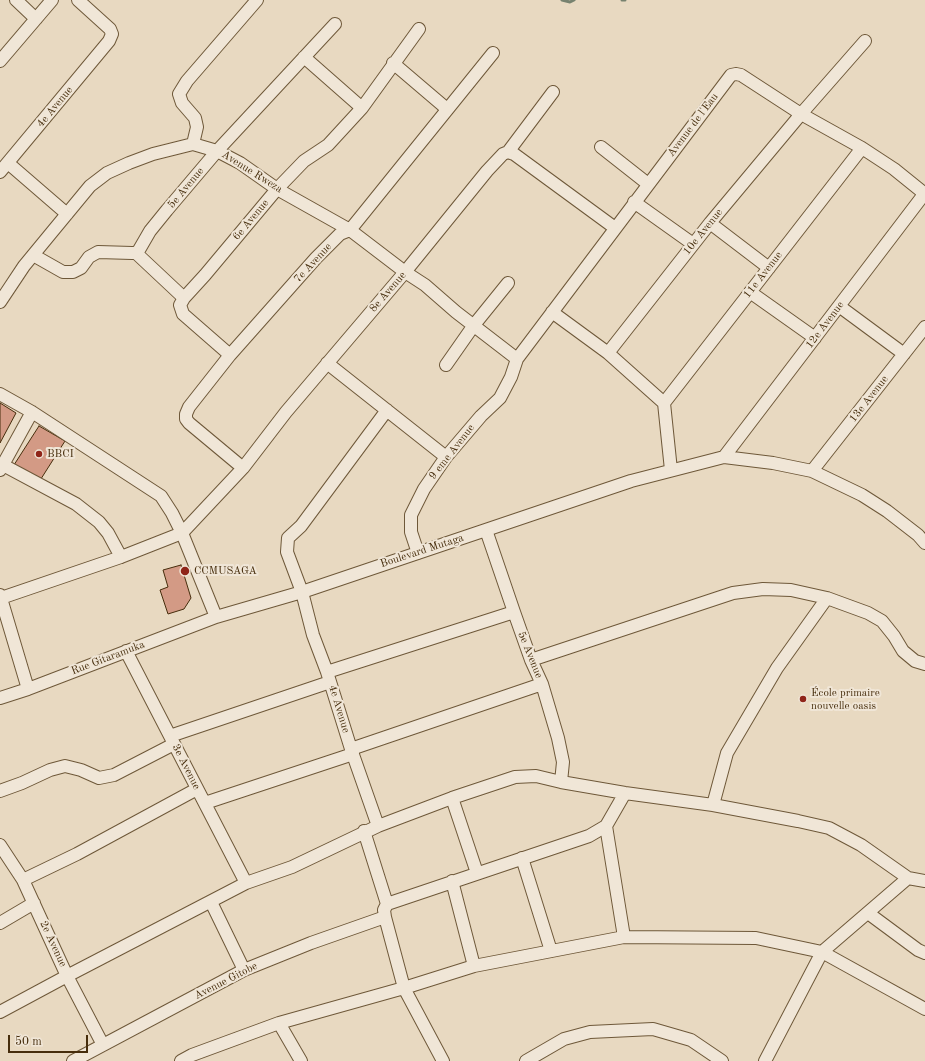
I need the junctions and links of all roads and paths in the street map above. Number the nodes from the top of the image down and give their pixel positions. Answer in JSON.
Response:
{"nodes":[{"id":1,"x":16,"y":0,"type":"edge"},
{"id":2,"x":52,"y":0,"type":"edge"},
{"id":3,"x":78,"y":0,"type":"edge"},
{"id":4,"x":257,"y":0,"type":"edge"},
{"id":5,"x":36,"y":19,"type":"junction"},
{"id":6,"x":335,"y":24,"type":"dead end"},
{"id":7,"x":419,"y":29,"type":"dead end"},
{"id":8,"x":865,"y":41,"type":"dead end"},
{"id":9,"x":493,"y":53,"type":"dead end"},
{"id":10,"x":304,"y":57,"type":"junction"},
{"id":11,"x":0,"y":61,"type":"edge"},
{"id":12,"x":393,"y":63,"type":"junction"},
{"id":13,"x":553,"y":92,"type":"dead end"},
{"id":14,"x":362,"y":108,"type":"junction"},
{"id":15,"x":447,"y":110,"type":"junction"},
{"id":16,"x":801,"y":114,"type":"junction"},
{"id":17,"x":193,"y":144,"type":"junction"},
{"id":18,"x":600,"y":147,"type":"dead end"},
{"id":19,"x":862,"y":148,"type":"junction"},
{"id":20,"x":217,"y":151,"type":"junction"},
{"id":21,"x":508,"y":152,"type":"junction"},
{"id":22,"x":4,"y":168,"type":"edge"},
{"id":23,"x":648,"y":184,"type":"junction"},
{"id":24,"x":277,"y":189,"type":"junction"},
{"id":25,"x":925,"y":193,"type":"edge"},
{"id":26,"x":634,"y":202,"type":"junction"},
{"id":27,"x":67,"y":214,"type":"junction"},
{"id":28,"x":710,"y":223,"type":"junction"},
{"id":29,"x":615,"y":228,"type":"junction"},
{"id":30,"x":350,"y":230,"type":"junction"},
{"id":31,"x":693,"y":244,"type":"junction"},
{"id":32,"x":136,"y":253,"type":"junction"},
{"id":33,"x":33,"y":255,"type":"junction"},
{"id":34,"x":769,"y":268,"type":"junction"},
{"id":35,"x":405,"y":272,"type":"junction"},
{"id":36,"x":508,"y":284,"type":"dead end"},
{"id":37,"x":750,"y":292,"type":"junction"},
{"id":38,"x":184,"y":298,"type":"junction"},
{"id":39,"x":0,"y":302,"type":"edge"},
{"id":40,"x":839,"y":306,"type":"junction"},
{"id":41,"x":552,"y":312,"type":"junction"},
{"id":42,"x":474,"y":325,"type":"junction"},
{"id":43,"x":925,"y":327,"type":"edge"},
{"id":44,"x":815,"y":338,"type":"junction"},
{"id":45,"x":608,"y":353,"type":"junction"},
{"id":46,"x":904,"y":354,"type":"junction"},
{"id":47,"x":230,"y":355,"type":"junction"},
{"id":48,"x":517,"y":359,"type":"junction"},
{"id":49,"x":327,"y":363,"type":"junction"},
{"id":50,"x":446,"y":365,"type":"dead end"},
{"id":51,"x":0,"y":394,"type":"edge"},
{"id":52,"x":664,"y":403,"type":"junction"},
{"id":53,"x":387,"y":410,"type":"junction"},
{"id":54,"x":32,"y":412,"type":"junction"},
{"id":55,"x":446,"y":457,"type":"junction"},
{"id":56,"x":724,"y":457,"type":"junction"},
{"id":57,"x":1,"y":467,"type":"edge"},
{"id":58,"x":243,"y":468,"type":"junction"},
{"id":59,"x":671,"y":470,"type":"junction"},
{"id":60,"x":812,"y":471,"type":"junction"},
{"id":61,"x":486,"y":530,"type":"junction"},
{"id":62,"x":182,"y":533,"type":"junction"},
{"id":63,"x":923,"y":535,"type":"edge"},
{"id":64,"x":418,"y":553,"type":"junction"},
{"id":65,"x":121,"y":557,"type":"junction"},
{"id":66,"x":302,"y":592,"type":"junction"},
{"id":67,"x":0,"y":596,"type":"edge"},
{"id":68,"x":827,"y":598,"type":"junction"},
{"id":69,"x":514,"y":612,"type":"junction"},
{"id":70,"x":216,"y":617,"type":"junction"},
{"id":71,"x":126,"y":651,"type":"junction"},
{"id":72,"x":531,"y":660,"type":"junction"},
{"id":73,"x":925,"y":664,"type":"edge"},
{"id":74,"x":329,"y":677,"type":"junction"},
{"id":75,"x":542,"y":684,"type":"junction"},
{"id":76,"x":28,"y":689,"type":"junction"},
{"id":77,"x":0,"y":698,"type":"edge"},
{"id":78,"x":172,"y":740,"type":"junction"},
{"id":79,"x":352,"y":751,"type":"junction"},
{"id":80,"x":561,"y":782,"type":"junction"},
{"id":81,"x":197,"y":789,"type":"junction"},
{"id":82,"x":0,"y":792,"type":"edge"},
{"id":83,"x":625,"y":793,"type":"junction"},
{"id":84,"x":452,"y":798,"type":"junction"},
{"id":85,"x":205,"y":803,"type":"junction"},
{"id":86,"x":713,"y":805,"type":"junction"},
{"id":87,"x":378,"y":826,"type":"junction"},
{"id":88,"x":606,"y":826,"type":"junction"},
{"id":89,"x":364,"y":831,"type":"junction"},
{"id":90,"x":0,"y":845,"type":"edge"},
{"id":91,"x":522,"y":858,"type":"junction"},
{"id":92,"x":477,"y":873,"type":"junction"},
{"id":93,"x":908,"y":878,"type":"junction"},
{"id":94,"x":23,"y":880,"type":"junction"},
{"id":95,"x":925,"y":881,"type":"edge"},
{"id":96,"x":452,"y":882,"type":"junction"},
{"id":97,"x":246,"y":883,"type":"junction"},
{"id":98,"x":210,"y":902,"type":"junction"},
{"id":99,"x":34,"y":903,"type":"junction"},
{"id":100,"x":387,"y":904,"type":"junction"},
{"id":101,"x":868,"y":913,"type":"junction"},
{"id":102,"x":385,"y":917,"type":"junction"},
{"id":103,"x":0,"y":923,"type":"edge"},
{"id":104,"x":624,"y":937,"type":"junction"},
{"id":105,"x":551,"y":951,"type":"junction"},
{"id":106,"x":822,"y":952,"type":"junction"},
{"id":107,"x":925,"y":953,"type":"edge"},
{"id":108,"x":474,"y":966,"type":"junction"},
{"id":109,"x":244,"y":970,"type":"junction"},
{"id":110,"x":67,"y":976,"type":"junction"},
{"id":111,"x":404,"y":988,"type":"junction"},
{"id":112,"x":925,"y":1009,"type":"edge"},
{"id":113,"x":0,"y":1012,"type":"edge"},
{"id":114,"x":279,"y":1022,"type":"junction"},
{"id":115,"x":103,"y":1045,"type":"junction"},
{"id":116,"x":193,"y":1058,"type":"edge"},
{"id":117,"x":73,"y":1061,"type":"edge"},
{"id":118,"x":181,"y":1061,"type":"edge"},
{"id":119,"x":301,"y":1061,"type":"edge"},
{"id":120,"x":443,"y":1061,"type":"edge"},
{"id":121,"x":526,"y":1061,"type":"edge"},
{"id":122,"x":722,"y":1061,"type":"edge"},
{"id":123,"x":765,"y":1061,"type":"edge"}],
"edges":[{"from":1,"to":5,"type":"street"},
{"from":2,"to":5,"type":"street"},
{"from":3,"to":22,"type":"street","name":"4e Avenue"},
{"from":4,"to":17,"type":"street"},
{"from":5,"to":11,"type":"street"},
{"from":6,"to":10,"type":"street","name":"5e Avenue"},
{"from":7,"to":12,"type":"street","name":"6e Avenue"},
{"from":8,"to":16,"type":"street","name":"10e Avenue"},
{"from":9,"to":15,"type":"street","name":"7e Avenue"},
{"from":10,"to":14,"type":"street"},
{"from":10,"to":20,"type":"street","name":"5e Avenue"},
{"from":12,"to":14,"type":"street","name":"6e Avenue"},
{"from":12,"to":15,"type":"street"},
{"from":13,"to":21,"type":"street","name":"8e Avenue"},
{"from":14,"to":24,"type":"street","name":"6e Avenue"},
{"from":15,"to":30,"type":"street","name":"7e Avenue"},
{"from":16,"to":19,"type":"street","name":"Avenue de l'Eau"},
{"from":16,"to":23,"type":"street","name":"Avenue de l'Eau"},
{"from":16,"to":28,"type":"street","name":"10e Avenue"},
{"from":17,"to":20,"type":"street","name":"Avenue Rweza"},
{"from":17,"to":27,"type":"street"},
{"from":18,"to":23,"type":"street"},
{"from":19,"to":25,"type":"street","name":"Avenue de l'Eau"},
{"from":19,"to":34,"type":"street","name":"11e Avenue"},
{"from":20,"to":24,"type":"street","name":"Avenue Rweza"},
{"from":20,"to":32,"type":"street","name":"5e Avenue"},
{"from":21,"to":29,"type":"street"},
{"from":21,"to":35,"type":"street","name":"8e Avenue"},
{"from":22,"to":27,"type":"street"},
{"from":23,"to":26,"type":"street","name":"Avenue de l'Eau"},
{"from":24,"to":30,"type":"street","name":"Avenue Rweza"},
{"from":24,"to":38,"type":"street","name":"6e Avenue"},
{"from":25,"to":40,"type":"street","name":"12e Avenue"},
{"from":26,"to":29,"type":"street","name":"Avenue de l'Eau"},
{"from":26,"to":31,"type":"street"},
{"from":27,"to":33,"type":"street"},
{"from":28,"to":31,"type":"street","name":"10e Avenue"},
{"from":28,"to":34,"type":"street"},
{"from":29,"to":41,"type":"street","name":"Avenue de l'Eau"},
{"from":30,"to":35,"type":"street","name":"Avenue Rweza"},
{"from":30,"to":47,"type":"street","name":"7e Avenue"},
{"from":31,"to":45,"type":"street","name":"10e Avenue"},
{"from":32,"to":33,"type":"street"},
{"from":32,"to":38,"type":"street"},
{"from":33,"to":39,"type":"street"},
{"from":34,"to":37,"type":"street","name":"11e Avenue"},
{"from":35,"to":42,"type":"street","name":"Avenue Rweza"},
{"from":35,"to":49,"type":"street","name":"8e Avenue"},
{"from":36,"to":42,"type":"street"},
{"from":37,"to":44,"type":"street"},
{"from":37,"to":52,"type":"street","name":"11e Avenue"},
{"from":38,"to":47,"type":"street"},
{"from":40,"to":44,"type":"street","name":"12e Avenue"},
{"from":40,"to":46,"type":"street"},
{"from":41,"to":45,"type":"street"},
{"from":41,"to":48,"type":"street","name":"Avenue de l'Eau"},
{"from":42,"to":48,"type":"street","name":"Avenue Rweza"},
{"from":42,"to":50,"type":"street"},
{"from":43,"to":46,"type":"street","name":"13e Avenue"},
{"from":44,"to":56,"type":"street","name":"12e Avenue"},
{"from":45,"to":52,"type":"street"},
{"from":46,"to":60,"type":"street","name":"13e Avenue"},
{"from":47,"to":58,"type":"street","name":"7e Avenue"},
{"from":48,"to":55,"type":"street","name":"9 eme Avenue"},
{"from":49,"to":53,"type":"street"},
{"from":49,"to":58,"type":"street","name":"8e Avenue"},
{"from":51,"to":54,"type":"street"},
{"from":52,"to":59,"type":"street"},
{"from":53,"to":55,"type":"street"},
{"from":53,"to":66,"type":"street","name":"4e Avenue"},
{"from":54,"to":57,"type":"street"},
{"from":54,"to":62,"type":"street"},
{"from":55,"to":64,"type":"street","name":"9 eme Avenue"},
{"from":56,"to":59,"type":"street","name":"Boulevard Mutaga"},
{"from":56,"to":60,"type":"street","name":"Boulevard Mutaga"},
{"from":57,"to":65,"type":"street"},
{"from":58,"to":62,"type":"street","name":"8e Avenue"},
{"from":59,"to":61,"type":"street","name":"Boulevard Mutaga"},
{"from":60,"to":63,"type":"street","name":"Boulevard Mutaga"},
{"from":61,"to":64,"type":"street","name":"Boulevard Mutaga"},
{"from":61,"to":69,"type":"street","name":"5e Avenue"},
{"from":62,"to":65,"type":"street"},
{"from":62,"to":70,"type":"street"},
{"from":64,"to":66,"type":"street","name":"Boulevard Mutaga"},
{"from":65,"to":67,"type":"street"},
{"from":66,"to":70,"type":"street","name":"Boulevard Mutaga"},
{"from":66,"to":74,"type":"street","name":"4e Avenue"},
{"from":67,"to":76,"type":"street"},
{"from":68,"to":72,"type":"street"},
{"from":68,"to":73,"type":"street"},
{"from":68,"to":86,"type":"street"},
{"from":69,"to":72,"type":"street","name":"5e Avenue"},
{"from":69,"to":74,"type":"street"},
{"from":70,"to":71,"type":"street","name":"Rue Gitaramuka"},
{"from":71,"to":76,"type":"street","name":"Rue Gitaramuka"},
{"from":71,"to":78,"type":"street","name":"3e Avenue"},
{"from":72,"to":75,"type":"street","name":"5e Avenue"},
{"from":74,"to":78,"type":"street"},
{"from":74,"to":79,"type":"street","name":"4e Avenue"},
{"from":75,"to":79,"type":"street"},
{"from":75,"to":80,"type":"street","name":"5e Avenue"},
{"from":76,"to":77,"type":"street","name":"Rue Gitaramuka"},
{"from":78,"to":81,"type":"street","name":"3e Avenue"},
{"from":78,"to":82,"type":"street"},
{"from":79,"to":85,"type":"street"},
{"from":79,"to":87,"type":"street","name":"4e Avenue"},
{"from":80,"to":83,"type":"street"},
{"from":80,"to":84,"type":"street"},
{"from":81,"to":85,"type":"street","name":"3e Avenue"},
{"from":81,"to":94,"type":"street"},
{"from":83,"to":86,"type":"street"},
{"from":83,"to":88,"type":"street"},
{"from":84,"to":87,"type":"street"},
{"from":84,"to":92,"type":"street"},
{"from":85,"to":97,"type":"street","name":"3e Avenue"},
{"from":86,"to":93,"type":"street"},
{"from":87,"to":89,"type":"street"},
{"from":88,"to":91,"type":"street"},
{"from":88,"to":104,"type":"street"},
{"from":89,"to":97,"type":"street"},
{"from":89,"to":100,"type":"street"},
{"from":90,"to":94,"type":"street","name":"2e Avenue"},
{"from":91,"to":92,"type":"street"},
{"from":91,"to":105,"type":"street"},
{"from":92,"to":96,"type":"street"},
{"from":93,"to":95,"type":"street"},
{"from":93,"to":101,"type":"street"},
{"from":94,"to":99,"type":"street","name":"2e Avenue"},
{"from":96,"to":100,"type":"street"},
{"from":96,"to":108,"type":"street"},
{"from":97,"to":98,"type":"street"},
{"from":98,"to":109,"type":"street"},
{"from":98,"to":110,"type":"street"},
{"from":99,"to":103,"type":"street"},
{"from":99,"to":110,"type":"street","name":"2e Avenue"},
{"from":100,"to":102,"type":"street"},
{"from":101,"to":106,"type":"street"},
{"from":101,"to":107,"type":"street"},
{"from":102,"to":109,"type":"street","name":"Avenue Gitobe"},
{"from":102,"to":111,"type":"street"},
{"from":104,"to":105,"type":"street"},
{"from":104,"to":106,"type":"street"},
{"from":105,"to":108,"type":"street"},
{"from":106,"to":112,"type":"street"},
{"from":106,"to":123,"type":"street"},
{"from":108,"to":111,"type":"street"},
{"from":109,"to":115,"type":"street","name":"Avenue Gitobe"},
{"from":110,"to":113,"type":"street"},
{"from":110,"to":115,"type":"street","name":"2e Avenue"},
{"from":111,"to":114,"type":"street"},
{"from":111,"to":120,"type":"street"},
{"from":114,"to":116,"type":"street"},
{"from":114,"to":119,"type":"street"},
{"from":115,"to":117,"type":"street","name":"Avenue Gitobe"},
{"from":116,"to":118,"type":"street"},
{"from":121,"to":122,"type":"street"}]}
